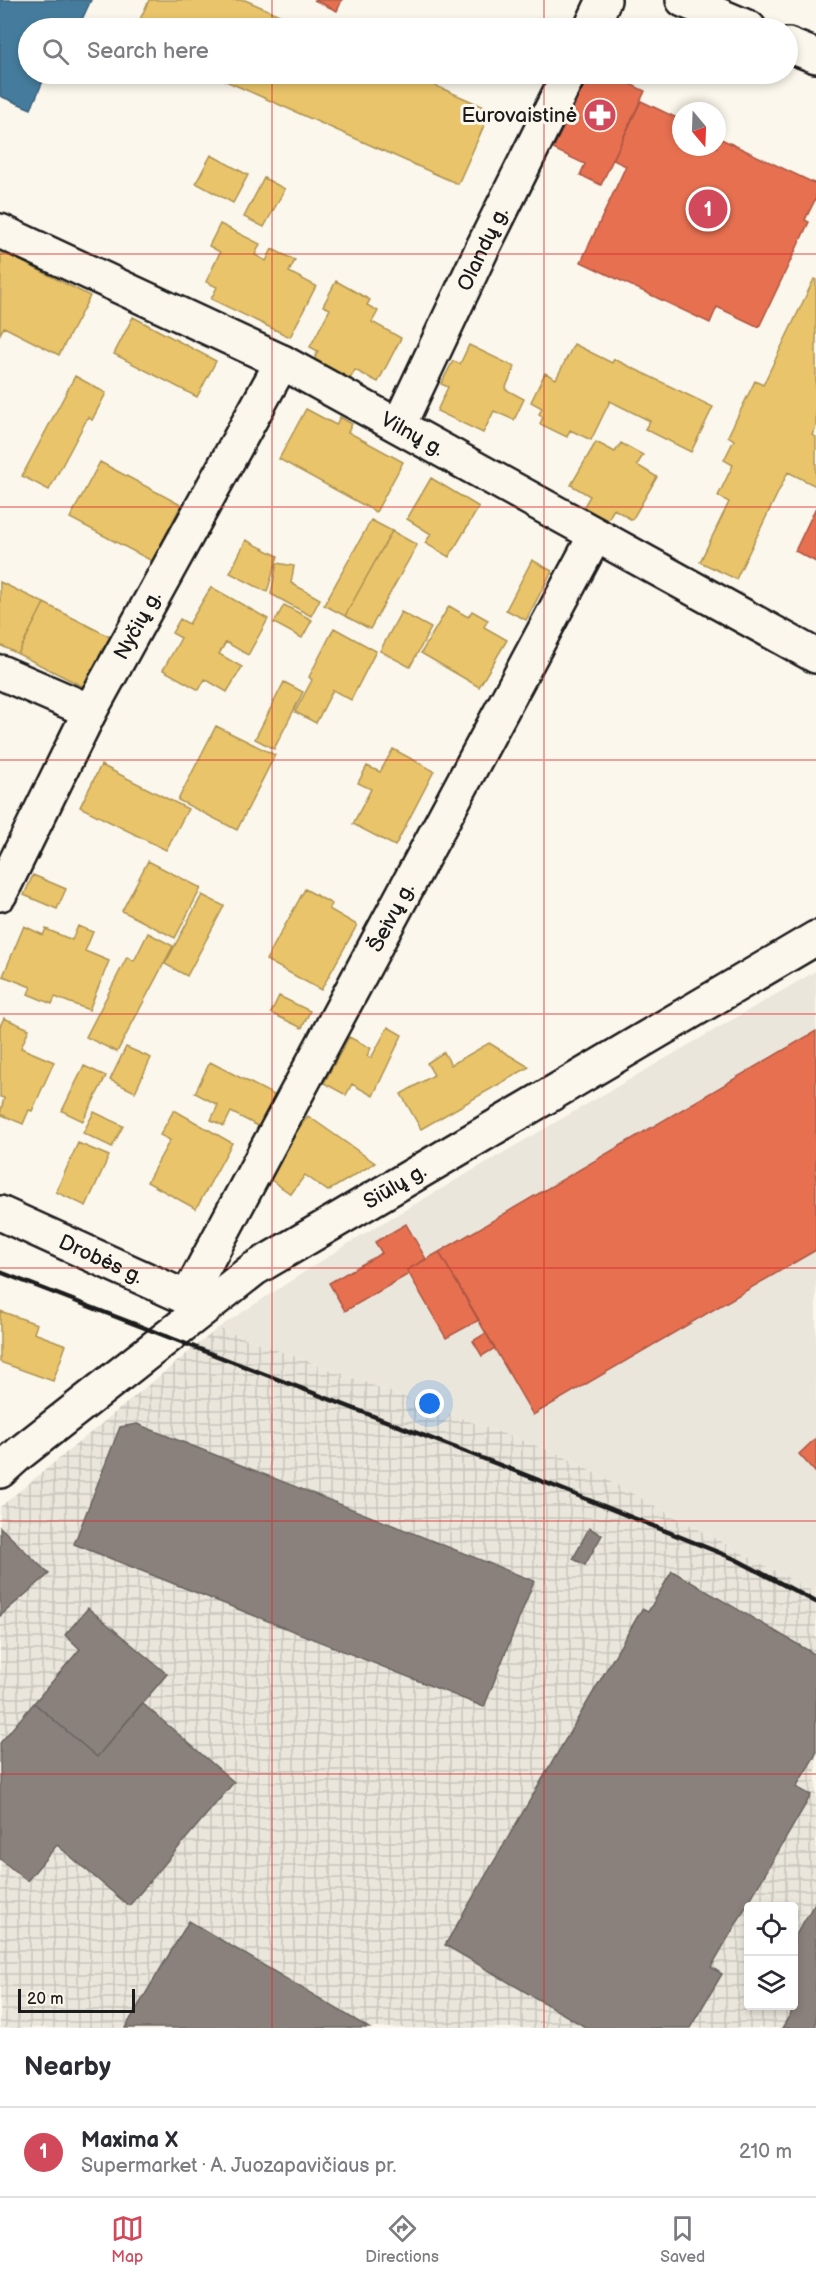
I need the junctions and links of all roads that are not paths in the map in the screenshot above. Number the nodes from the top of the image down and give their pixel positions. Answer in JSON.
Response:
{"nodes":[{"id":1,"x":604,"y":0,"type":"edge"},
{"id":2,"x":683,"y":0,"type":"edge"},
{"id":3,"x":596,"y":18,"type":"edge"},
{"id":4,"x":725,"y":18,"type":"edge"},
{"id":5,"x":798,"y":49,"type":"edge"},
{"id":6,"x":816,"y":56,"type":"edge"},
{"id":7,"x":564,"y":84,"type":"edge"},
{"id":8,"x":0,"y":231,"type":"edge"},
{"id":9,"x":282,"y":362,"type":"junction"},
{"id":10,"x":399,"y":425,"type":"junction"},
{"id":11,"x":596,"y":536,"type":"junction"},
{"id":12,"x":816,"y":656,"type":"edge"},
{"id":13,"x":0,"y":672,"type":"edge"},
{"id":14,"x":90,"y":711,"type":"junction"},
{"id":15,"x":0,"y":894,"type":"edge"},
{"id":16,"x":816,"y":939,"type":"edge"},
{"id":17,"x":0,"y":1213,"type":"edge"},
{"id":18,"x":192,"y":1306,"type":"junction"},
{"id":19,"x":0,"y":1471,"type":"edge"}],
"edges":[{"from":1,"to":3,"type":"street"},
{"from":2,"to":4,"type":"street"},
{"from":5,"to":6,"type":"street"},
{"from":7,"to":10,"type":"street","name":"Olandų g."},
{"from":8,"to":9,"type":"street","name":"Vilnų g."},
{"from":9,"to":10,"type":"street","name":"Vilnų g."},
{"from":9,"to":14,"type":"street","name":"Nyčių g."},
{"from":10,"to":11,"type":"street","name":"Vilnų g."},
{"from":11,"to":12,"type":"street","name":"Vilnų g."},
{"from":11,"to":18,"type":"street","name":"Šeivų g."},
{"from":13,"to":14,"type":"street"},
{"from":14,"to":15,"type":"street","name":"Nyčių g."},
{"from":16,"to":18,"type":"street","name":"Siūlų g."},
{"from":17,"to":18,"type":"street","name":"Drobės g."},
{"from":18,"to":19,"type":"street","name":"Siūlų g."}]}
